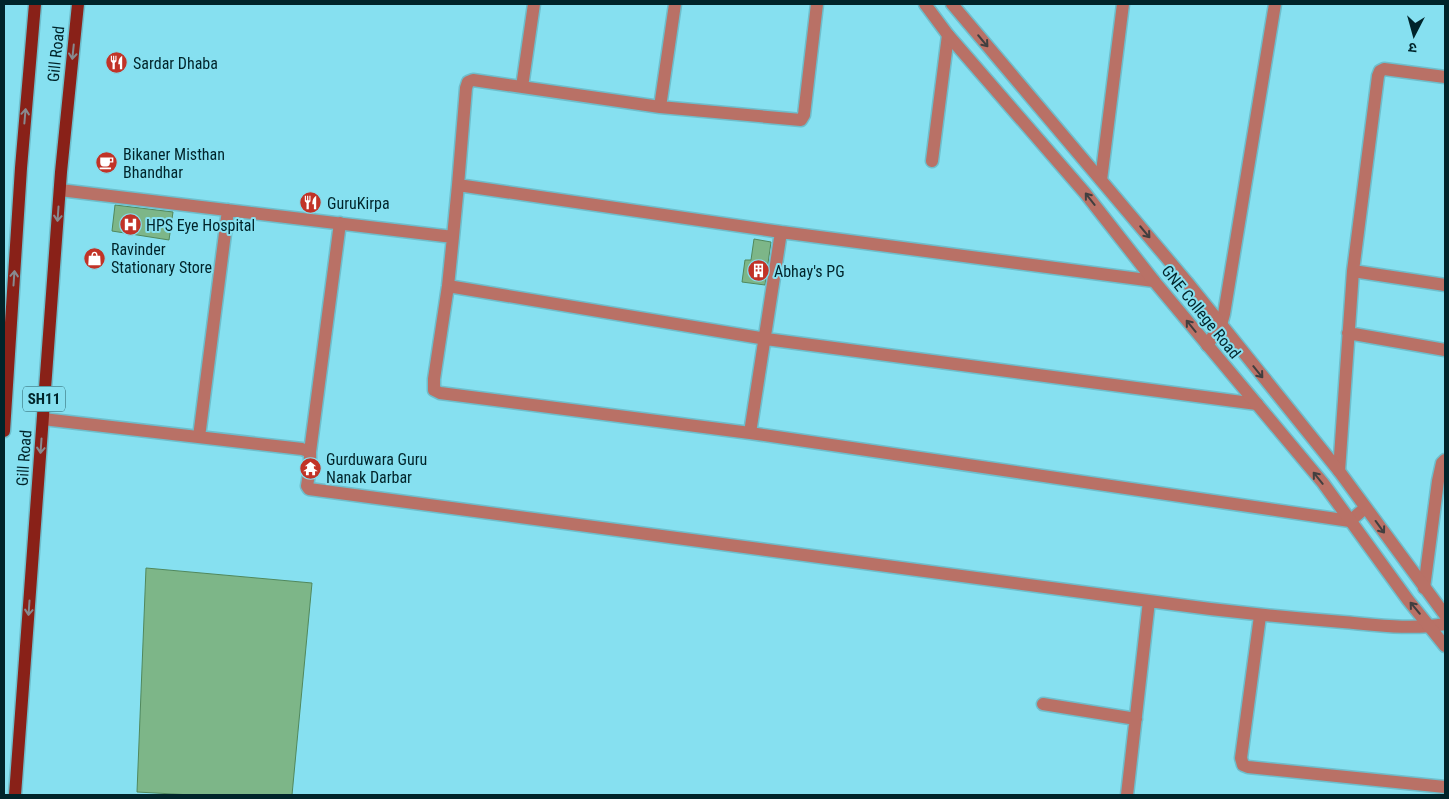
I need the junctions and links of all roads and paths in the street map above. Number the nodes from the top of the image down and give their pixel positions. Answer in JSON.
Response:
{"nodes":[{"id":1,"x":35,"y":4,"type":"edge"},
{"id":2,"x":78,"y":4,"type":"edge"},
{"id":3,"x":534,"y":4,"type":"edge"},
{"id":4,"x":675,"y":4,"type":"edge"},
{"id":5,"x":817,"y":4,"type":"edge"},
{"id":6,"x":924,"y":4,"type":"edge"},
{"id":7,"x":952,"y":4,"type":"edge"},
{"id":8,"x":1123,"y":4,"type":"edge"},
{"id":9,"x":1275,"y":4,"type":"edge"},
{"id":10,"x":948,"y":35,"type":"junction"},
{"id":11,"x":1445,"y":77,"type":"edge"},
{"id":12,"x":522,"y":87,"type":"junction"},
{"id":13,"x":660,"y":106,"type":"junction"},
{"id":14,"x":932,"y":161,"type":"dead end"},
{"id":15,"x":1101,"y":180,"type":"junction"},
{"id":16,"x":458,"y":185,"type":"junction"},
{"id":17,"x":60,"y":190,"type":"junction"},
{"id":18,"x":228,"y":210,"type":"junction"},
{"id":19,"x":340,"y":223,"type":"junction"},
{"id":20,"x":781,"y":232,"type":"junction"},
{"id":21,"x":453,"y":237,"type":"junction"},
{"id":22,"x":1352,"y":271,"type":"junction"},
{"id":23,"x":1154,"y":281,"type":"junction"},
{"id":24,"x":1445,"y":285,"type":"edge"},
{"id":25,"x":448,"y":286,"type":"junction"},
{"id":26,"x":1221,"y":325,"type":"junction"},
{"id":27,"x":1348,"y":333,"type":"junction"},
{"id":28,"x":766,"y":339,"type":"junction"},
{"id":29,"x":1207,"y":345,"type":"junction"},
{"id":30,"x":1445,"y":350,"type":"edge"},
{"id":31,"x":1257,"y":404,"type":"junction"},
{"id":32,"x":43,"y":419,"type":"junction"},
{"id":33,"x":4,"y":431,"type":"edge"},
{"id":34,"x":750,"y":433,"type":"junction"},
{"id":35,"x":199,"y":437,"type":"junction"},
{"id":36,"x":310,"y":452,"type":"junction"},
{"id":37,"x":1445,"y":460,"type":"edge"},
{"id":38,"x":1339,"y":471,"type":"junction"},
{"id":39,"x":1365,"y":508,"type":"junction"},
{"id":40,"x":1350,"y":520,"type":"junction"},
{"id":41,"x":1424,"y":588,"type":"junction"},
{"id":42,"x":1149,"y":601,"type":"junction"},
{"id":43,"x":1445,"y":615,"type":"edge"},
{"id":44,"x":1260,"y":616,"type":"junction"},
{"id":45,"x":1445,"y":624,"type":"edge"},
{"id":46,"x":1430,"y":627,"type":"junction"},
{"id":47,"x":1445,"y":646,"type":"edge"},
{"id":48,"x":1043,"y":704,"type":"dead end"},
{"id":49,"x":1136,"y":719,"type":"junction"},
{"id":50,"x":1445,"y":787,"type":"edge"},
{"id":51,"x":15,"y":795,"type":"edge"},
{"id":52,"x":1127,"y":795,"type":"edge"}],
"edges":[{"from":33,"to":1,"type":"main road","name":"Gill Road","number":"SH11","one_way":true},
{"from":2,"to":17,"type":"main road","name":"Gill Road","number":"SH11","one_way":true},
{"from":3,"to":12,"type":"street"},
{"from":4,"to":13,"type":"street"},
{"from":5,"to":13,"type":"street"},
{"from":6,"to":10,"type":"street","name":"GNE College Road"},
{"from":7,"to":15,"type":"street","name":"GNE College Road","one_way":true},
{"from":8,"to":15,"type":"street"},
{"from":9,"to":26,"type":"street"},
{"from":10,"to":14,"type":"street"},
{"from":23,"to":10,"type":"street","name":"GNE College Road","one_way":true},
{"from":11,"to":22,"type":"street"},
{"from":12,"to":13,"type":"street"},
{"from":12,"to":16,"type":"street"},
{"from":15,"to":26,"type":"street","name":"GNE College Road","one_way":true},
{"from":16,"to":20,"type":"street"},
{"from":16,"to":21,"type":"street"},
{"from":17,"to":18,"type":"street"},
{"from":17,"to":32,"type":"main road","name":"Gill Road","number":"SH11","one_way":true},
{"from":18,"to":19,"type":"street"},
{"from":18,"to":35,"type":"street"},
{"from":19,"to":21,"type":"street"},
{"from":19,"to":36,"type":"street"},
{"from":20,"to":23,"type":"street"},
{"from":20,"to":28,"type":"street"},
{"from":21,"to":25,"type":"street"},
{"from":22,"to":24,"type":"street"},
{"from":22,"to":27,"type":"street"},
{"from":29,"to":23,"type":"street","name":"GNE College Road","one_way":true},
{"from":25,"to":28,"type":"street"},
{"from":25,"to":34,"type":"street"},
{"from":26,"to":29,"type":"street"},
{"from":26,"to":38,"type":"street","name":"GNE College Road","one_way":true},
{"from":27,"to":30,"type":"street"},
{"from":27,"to":38,"type":"street"},
{"from":28,"to":31,"type":"street"},
{"from":28,"to":34,"type":"street"},
{"from":29,"to":31,"type":"street","name":"GNE College Road"},
{"from":40,"to":31,"type":"street","name":"GNE College Road","one_way":true},
{"from":32,"to":35,"type":"street"},
{"from":32,"to":51,"type":"main road","name":"Gill Road","number":"SH11","one_way":true},
{"from":34,"to":40,"type":"street"},
{"from":35,"to":36,"type":"street"},
{"from":36,"to":42,"type":"street"},
{"from":37,"to":41,"type":"street"},
{"from":38,"to":39,"type":"street","name":"GNE College Road"},
{"from":39,"to":40,"type":"street"},
{"from":39,"to":41,"type":"street","name":"GNE College Road","one_way":true},
{"from":46,"to":40,"type":"street","name":"GNE College Road","one_way":true},
{"from":41,"to":43,"type":"street","name":"GNE College Road"},
{"from":42,"to":44,"type":"street"},
{"from":42,"to":49,"type":"street"},
{"from":44,"to":46,"type":"street"},
{"from":44,"to":50,"type":"street"},
{"from":45,"to":46,"type":"street"},
{"from":46,"to":47,"type":"street","name":"GNE College Road"},
{"from":48,"to":49,"type":"street"},
{"from":49,"to":52,"type":"street"}]}
